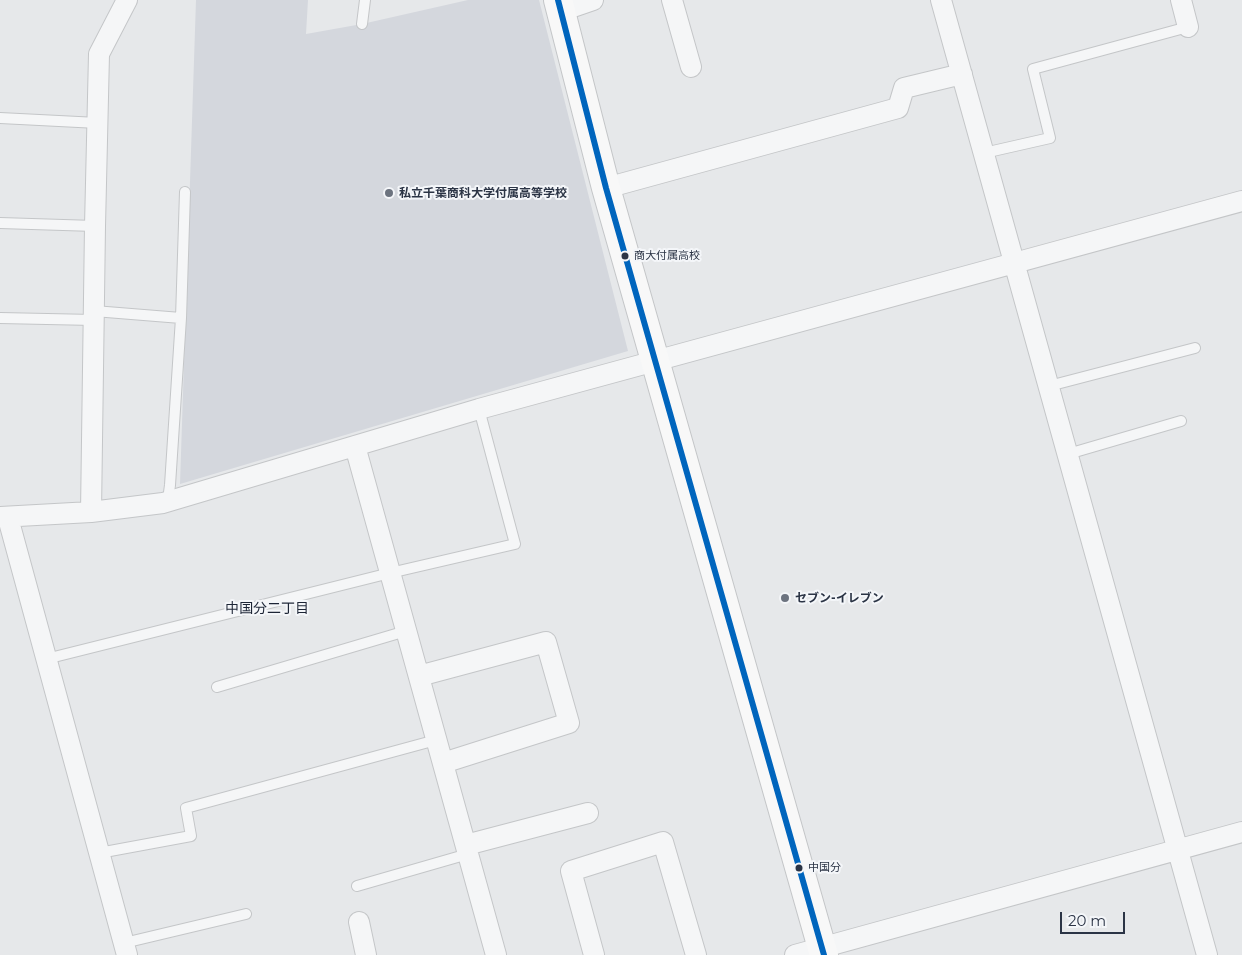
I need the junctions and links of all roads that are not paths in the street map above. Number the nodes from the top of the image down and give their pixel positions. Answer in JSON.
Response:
{"nodes":[{"id":1,"x":127,"y":0,"type":"edge"},
{"id":2,"x":365,"y":0,"type":"edge"},
{"id":3,"x":593,"y":0,"type":"edge"},
{"id":4,"x":672,"y":0,"type":"edge"},
{"id":5,"x":941,"y":0,"type":"edge"},
{"id":6,"x":1181,"y":0,"type":"edge"},
{"id":7,"x":559,"y":6,"type":"edge"},
{"id":8,"x":362,"y":24,"type":"dead end"},
{"id":9,"x":1188,"y":27,"type":"joint"},
{"id":10,"x":691,"y":67,"type":"dead end"},
{"id":11,"x":962,"y":74,"type":"junction"},
{"id":12,"x":0,"y":118,"type":"edge"},
{"id":13,"x":98,"y":123,"type":"junction"},
{"id":14,"x":984,"y":153,"type":"junction"},
{"id":15,"x":606,"y":188,"type":"junction"},
{"id":16,"x":185,"y":192,"type":"dead end"},
{"id":17,"x":1242,"y":201,"type":"edge"},
{"id":18,"x":0,"y":224,"type":"edge"},
{"id":19,"x":95,"y":226,"type":"junction"},
{"id":20,"x":1014,"y":262,"type":"junction"},
{"id":21,"x":94,"y":316,"type":"junction"},
{"id":22,"x":0,"y":318,"type":"edge"},
{"id":23,"x":181,"y":318,"type":"junction"},
{"id":24,"x":1195,"y":348,"type":"dead end"},
{"id":25,"x":655,"y":360,"type":"junction"},
{"id":26,"x":1048,"y":386,"type":"junction"},
{"id":27,"x":479,"y":409,"type":"junction"},
{"id":28,"x":1181,"y":422,"type":"dead end"},
{"id":29,"x":355,"y":446,"type":"junction"},
{"id":30,"x":1068,"y":454,"type":"junction"},
{"id":31,"x":168,"y":500,"type":"junction"},
{"id":32,"x":91,"y":512,"type":"junction"},
{"id":33,"x":4,"y":517,"type":"edge"},
{"id":34,"x":390,"y":573,"type":"junction"},
{"id":35,"x":406,"y":631,"type":"junction"},
{"id":36,"x":46,"y":658,"type":"junction"},
{"id":37,"x":419,"y":676,"type":"junction"},
{"id":38,"x":217,"y":687,"type":"dead end"},
{"id":39,"x":436,"y":740,"type":"junction"},
{"id":40,"x":443,"y":763,"type":"junction"},
{"id":41,"x":588,"y":813,"type":"dead end"},
{"id":42,"x":1242,"y":832,"type":"edge"},
{"id":43,"x":467,"y":849,"type":"junction"},
{"id":44,"x":1178,"y":849,"type":"junction"},
{"id":45,"x":99,"y":853,"type":"junction"},
{"id":46,"x":357,"y":886,"type":"dead end"},
{"id":47,"x":246,"y":914,"type":"dead end"},
{"id":48,"x":359,"y":922,"type":"dead end"},
{"id":49,"x":125,"y":949,"type":"edge"},
{"id":50,"x":823,"y":952,"type":"edge"},
{"id":51,"x":492,"y":954,"type":"edge"},
{"id":52,"x":366,"y":955,"type":"edge"},
{"id":53,"x":594,"y":955,"type":"edge"},
{"id":54,"x":696,"y":955,"type":"edge"},
{"id":55,"x":795,"y":955,"type":"edge"},
{"id":56,"x":1207,"y":955,"type":"edge"}],
"edges":[{"from":1,"to":13,"type":"street"},
{"from":2,"to":8,"type":"lane"},
{"from":3,"to":7,"type":"street"},
{"from":4,"to":10,"type":"street"},
{"from":5,"to":11,"type":"street"},
{"from":6,"to":9,"type":"street"},
{"from":7,"to":15,"type":"street"},
{"from":9,"to":14,"type":"lane"},
{"from":11,"to":14,"type":"street"},
{"from":11,"to":15,"type":"street"},
{"from":12,"to":13,"type":"lane"},
{"from":13,"to":19,"type":"street"},
{"from":14,"to":20,"type":"street"},
{"from":15,"to":25,"type":"street"},
{"from":16,"to":23,"type":"lane"},
{"from":17,"to":20,"type":"street"},
{"from":18,"to":19,"type":"lane"},
{"from":19,"to":21,"type":"street"},
{"from":20,"to":25,"type":"street"},
{"from":20,"to":26,"type":"street"},
{"from":21,"to":22,"type":"lane"},
{"from":21,"to":23,"type":"lane"},
{"from":21,"to":32,"type":"street"},
{"from":23,"to":31,"type":"lane"},
{"from":24,"to":26,"type":"lane"},
{"from":25,"to":27,"type":"street"},
{"from":25,"to":50,"type":"street"},
{"from":26,"to":30,"type":"street"},
{"from":27,"to":29,"type":"street"},
{"from":27,"to":34,"type":"lane"},
{"from":28,"to":30,"type":"lane"},
{"from":29,"to":31,"type":"street"},
{"from":29,"to":34,"type":"street"},
{"from":30,"to":44,"type":"street"},
{"from":31,"to":32,"type":"street"},
{"from":32,"to":33,"type":"street"},
{"from":33,"to":36,"type":"street"},
{"from":34,"to":35,"type":"street"},
{"from":34,"to":36,"type":"lane"},
{"from":35,"to":37,"type":"street"},
{"from":35,"to":38,"type":"lane"},
{"from":36,"to":45,"type":"street"},
{"from":37,"to":39,"type":"street"},
{"from":37,"to":40,"type":"street"},
{"from":39,"to":40,"type":"street"},
{"from":39,"to":45,"type":"lane"},
{"from":40,"to":43,"type":"street"},
{"from":41,"to":43,"type":"street"},
{"from":42,"to":44,"type":"street"},
{"from":43,"to":46,"type":"lane"},
{"from":43,"to":51,"type":"street"},
{"from":44,"to":50,"type":"street"},
{"from":44,"to":56,"type":"street"},
{"from":45,"to":49,"type":"street"},
{"from":47,"to":49,"type":"lane"},
{"from":48,"to":52,"type":"street"},
{"from":50,"to":55,"type":"street"},
{"from":53,"to":54,"type":"street"}]}
